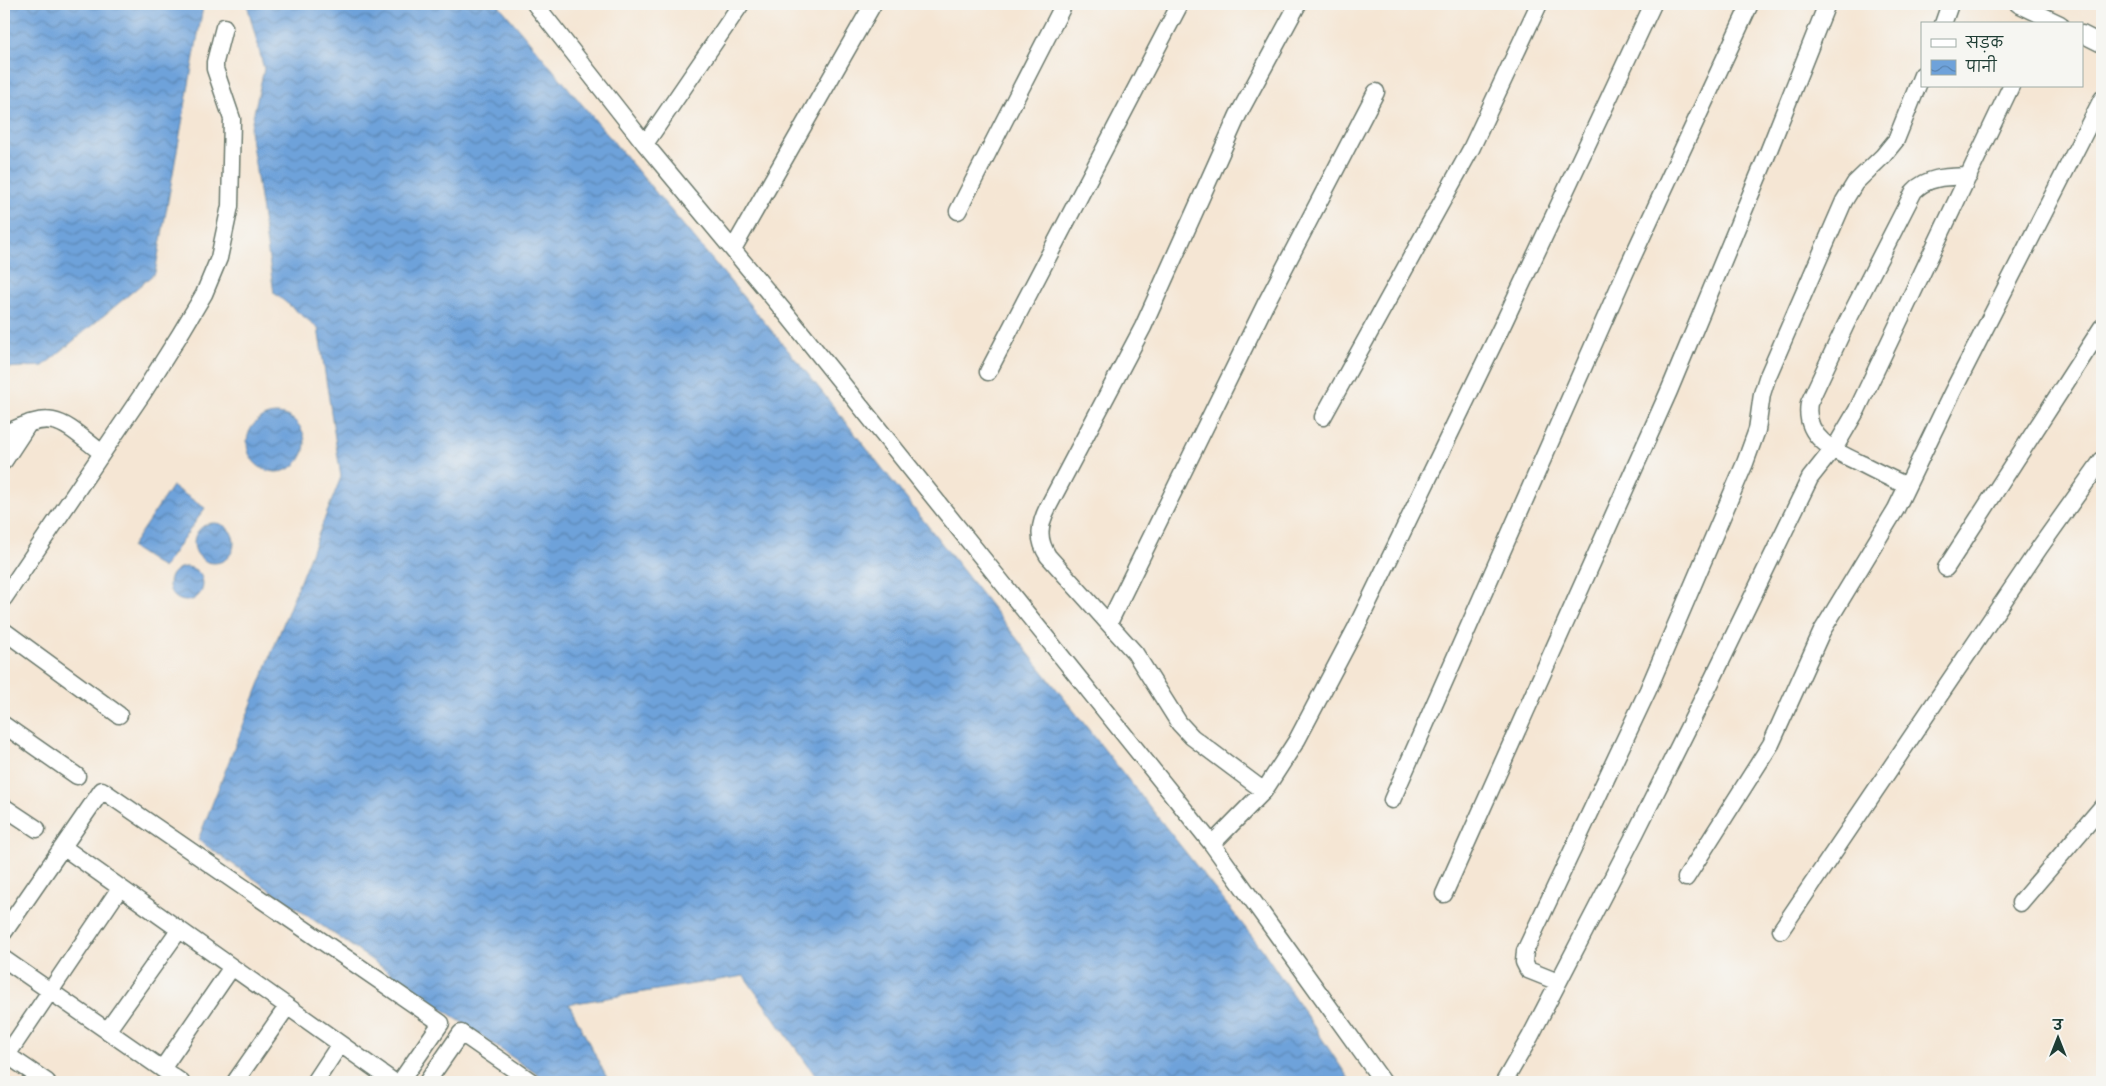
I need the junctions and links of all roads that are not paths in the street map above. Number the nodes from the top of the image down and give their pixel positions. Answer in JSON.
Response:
{"nodes":[{"id":1,"x":535,"y":4,"type":"edge"},
{"id":2,"x":741,"y":4,"type":"edge"},
{"id":3,"x":873,"y":4,"type":"edge"},
{"id":4,"x":1064,"y":4,"type":"edge"},
{"id":5,"x":1180,"y":4,"type":"edge"},
{"id":6,"x":1298,"y":4,"type":"edge"},
{"id":7,"x":1539,"y":4,"type":"edge"},
{"id":8,"x":1653,"y":4,"type":"edge"},
{"id":9,"x":1750,"y":4,"type":"edge"},
{"id":10,"x":1827,"y":4,"type":"edge"},
{"id":11,"x":1950,"y":4,"type":"edge"},
{"id":12,"x":2018,"y":4,"type":"edge"},
{"id":13,"x":2043,"y":20,"type":"edge"},
{"id":14,"x":1943,"y":22,"type":"edge"},
{"id":15,"x":224,"y":27,"type":"dead end"},
{"id":16,"x":2084,"y":35,"type":"edge"},
{"id":17,"x":2102,"y":44,"type":"edge"},
{"id":18,"x":1921,"y":78,"type":"edge"},
{"id":19,"x":2010,"y":88,"type":"edge"},
{"id":20,"x":1376,"y":92,"type":"dead end"},
{"id":21,"x":2102,"y":99,"type":"edge"},
{"id":22,"x":645,"y":144,"type":"junction"},
{"id":23,"x":1968,"y":176,"type":"junction"},
{"id":24,"x":958,"y":211,"type":"dead end"},
{"id":25,"x":733,"y":250,"type":"junction"},
{"id":26,"x":2102,"y":327,"type":"edge"},
{"id":27,"x":988,"y":372,"type":"dead end"},
{"id":28,"x":1323,"y":417,"type":"dead end"},
{"id":29,"x":29,"y":423,"type":"junction"},
{"id":30,"x":4,"y":434,"type":"edge"},
{"id":31,"x":1832,"y":450,"type":"junction"},
{"id":32,"x":102,"y":453,"type":"junction"},
{"id":33,"x":2102,"y":460,"type":"edge"},
{"id":34,"x":4,"y":461,"type":"edge"},
{"id":35,"x":1907,"y":486,"type":"junction"},
{"id":36,"x":1946,"y":568,"type":"dead end"},
{"id":37,"x":4,"y":598,"type":"edge"},
{"id":38,"x":1109,"y":623,"type":"junction"},
{"id":39,"x":4,"y":631,"type":"edge"},
{"id":40,"x":119,"y":715,"type":"dead end"},
{"id":41,"x":4,"y":725,"type":"edge"},
{"id":42,"x":77,"y":776,"type":"dead end"},
{"id":43,"x":1264,"y":791,"type":"junction"},
{"id":44,"x":1392,"y":800,"type":"dead end"},
{"id":45,"x":4,"y":807,"type":"edge"},
{"id":46,"x":2102,"y":807,"type":"edge"},
{"id":47,"x":37,"y":829,"type":"dead end"},
{"id":48,"x":1212,"y":844,"type":"junction"},
{"id":49,"x":63,"y":847,"type":"junction"},
{"id":50,"x":1686,"y":878,"type":"dead end"},
{"id":51,"x":120,"y":888,"type":"junction"},
{"id":52,"x":1444,"y":894,"type":"dead end"},
{"id":53,"x":2020,"y":903,"type":"dead end"},
{"id":54,"x":178,"y":930,"type":"junction"},
{"id":55,"x":1780,"y":930,"type":"dead end"},
{"id":56,"x":4,"y":932,"type":"edge"},
{"id":57,"x":4,"y":958,"type":"edge"},
{"id":58,"x":232,"y":967,"type":"junction"},
{"id":59,"x":1558,"y":982,"type":"junction"},
{"id":60,"x":50,"y":991,"type":"junction"},
{"id":61,"x":288,"y":1006,"type":"junction"},
{"id":62,"x":107,"y":1031,"type":"junction"},
{"id":63,"x":340,"y":1044,"type":"junction"},
{"id":64,"x":5,"y":1054,"type":"edge"},
{"id":65,"x":162,"y":1069,"type":"junction"},
{"id":66,"x":514,"y":1077,"type":"edge"},
{"id":67,"x":47,"y":1082,"type":"edge"},
{"id":68,"x":181,"y":1082,"type":"edge"},
{"id":69,"x":235,"y":1082,"type":"edge"},
{"id":70,"x":315,"y":1082,"type":"edge"},
{"id":71,"x":394,"y":1082,"type":"edge"},
{"id":72,"x":400,"y":1082,"type":"edge"},
{"id":73,"x":427,"y":1082,"type":"edge"},
{"id":74,"x":532,"y":1082,"type":"edge"},
{"id":75,"x":1383,"y":1082,"type":"edge"},
{"id":76,"x":1504,"y":1082,"type":"edge"}],
"edges":[{"from":1,"to":22,"type":"street"},
{"from":2,"to":22,"type":"street"},
{"from":3,"to":25,"type":"street"},
{"from":4,"to":24,"type":"street"},
{"from":5,"to":27,"type":"street"},
{"from":6,"to":38,"type":"street"},
{"from":7,"to":28,"type":"street"},
{"from":8,"to":43,"type":"street"},
{"from":9,"to":44,"type":"street"},
{"from":10,"to":52,"type":"street"},
{"from":11,"to":14,"type":"street"},
{"from":12,"to":13,"type":"street"},
{"from":15,"to":32,"type":"street"},
{"from":16,"to":17,"type":"street"},
{"from":18,"to":59,"type":"street"},
{"from":19,"to":23,"type":"street"},
{"from":20,"to":38,"type":"street"},
{"from":21,"to":35,"type":"street"},
{"from":22,"to":25,"type":"street"},
{"from":23,"to":31,"type":"street"},
{"from":23,"to":31,"type":"street"},
{"from":25,"to":48,"type":"street"},
{"from":26,"to":36,"type":"street"},
{"from":29,"to":30,"type":"street"},
{"from":29,"to":32,"type":"street"},
{"from":29,"to":34,"type":"street"},
{"from":31,"to":35,"type":"street"},
{"from":31,"to":59,"type":"street"},
{"from":32,"to":37,"type":"street"},
{"from":33,"to":55,"type":"street"},
{"from":35,"to":50,"type":"street"},
{"from":38,"to":43,"type":"street"},
{"from":39,"to":40,"type":"street"},
{"from":41,"to":42,"type":"street"},
{"from":43,"to":48,"type":"street"},
{"from":45,"to":47,"type":"street"},
{"from":46,"to":53,"type":"street"},
{"from":48,"to":75,"type":"street"},
{"from":49,"to":51,"type":"street"},
{"from":49,"to":56,"type":"street"},
{"from":49,"to":72,"type":"street"},
{"from":51,"to":54,"type":"street"},
{"from":51,"to":60,"type":"street"},
{"from":54,"to":58,"type":"street"},
{"from":54,"to":62,"type":"street"},
{"from":57,"to":60,"type":"street"},
{"from":58,"to":61,"type":"street"},
{"from":58,"to":65,"type":"street"},
{"from":59,"to":76,"type":"street"},
{"from":60,"to":62,"type":"street"},
{"from":60,"to":64,"type":"street"},
{"from":61,"to":63,"type":"street"},
{"from":61,"to":69,"type":"street"},
{"from":62,"to":65,"type":"street"},
{"from":63,"to":70,"type":"street"},
{"from":63,"to":71,"type":"street"},
{"from":64,"to":67,"type":"street"},
{"from":65,"to":68,"type":"street"},
{"from":66,"to":73,"type":"street"},
{"from":66,"to":74,"type":"street"}]}
